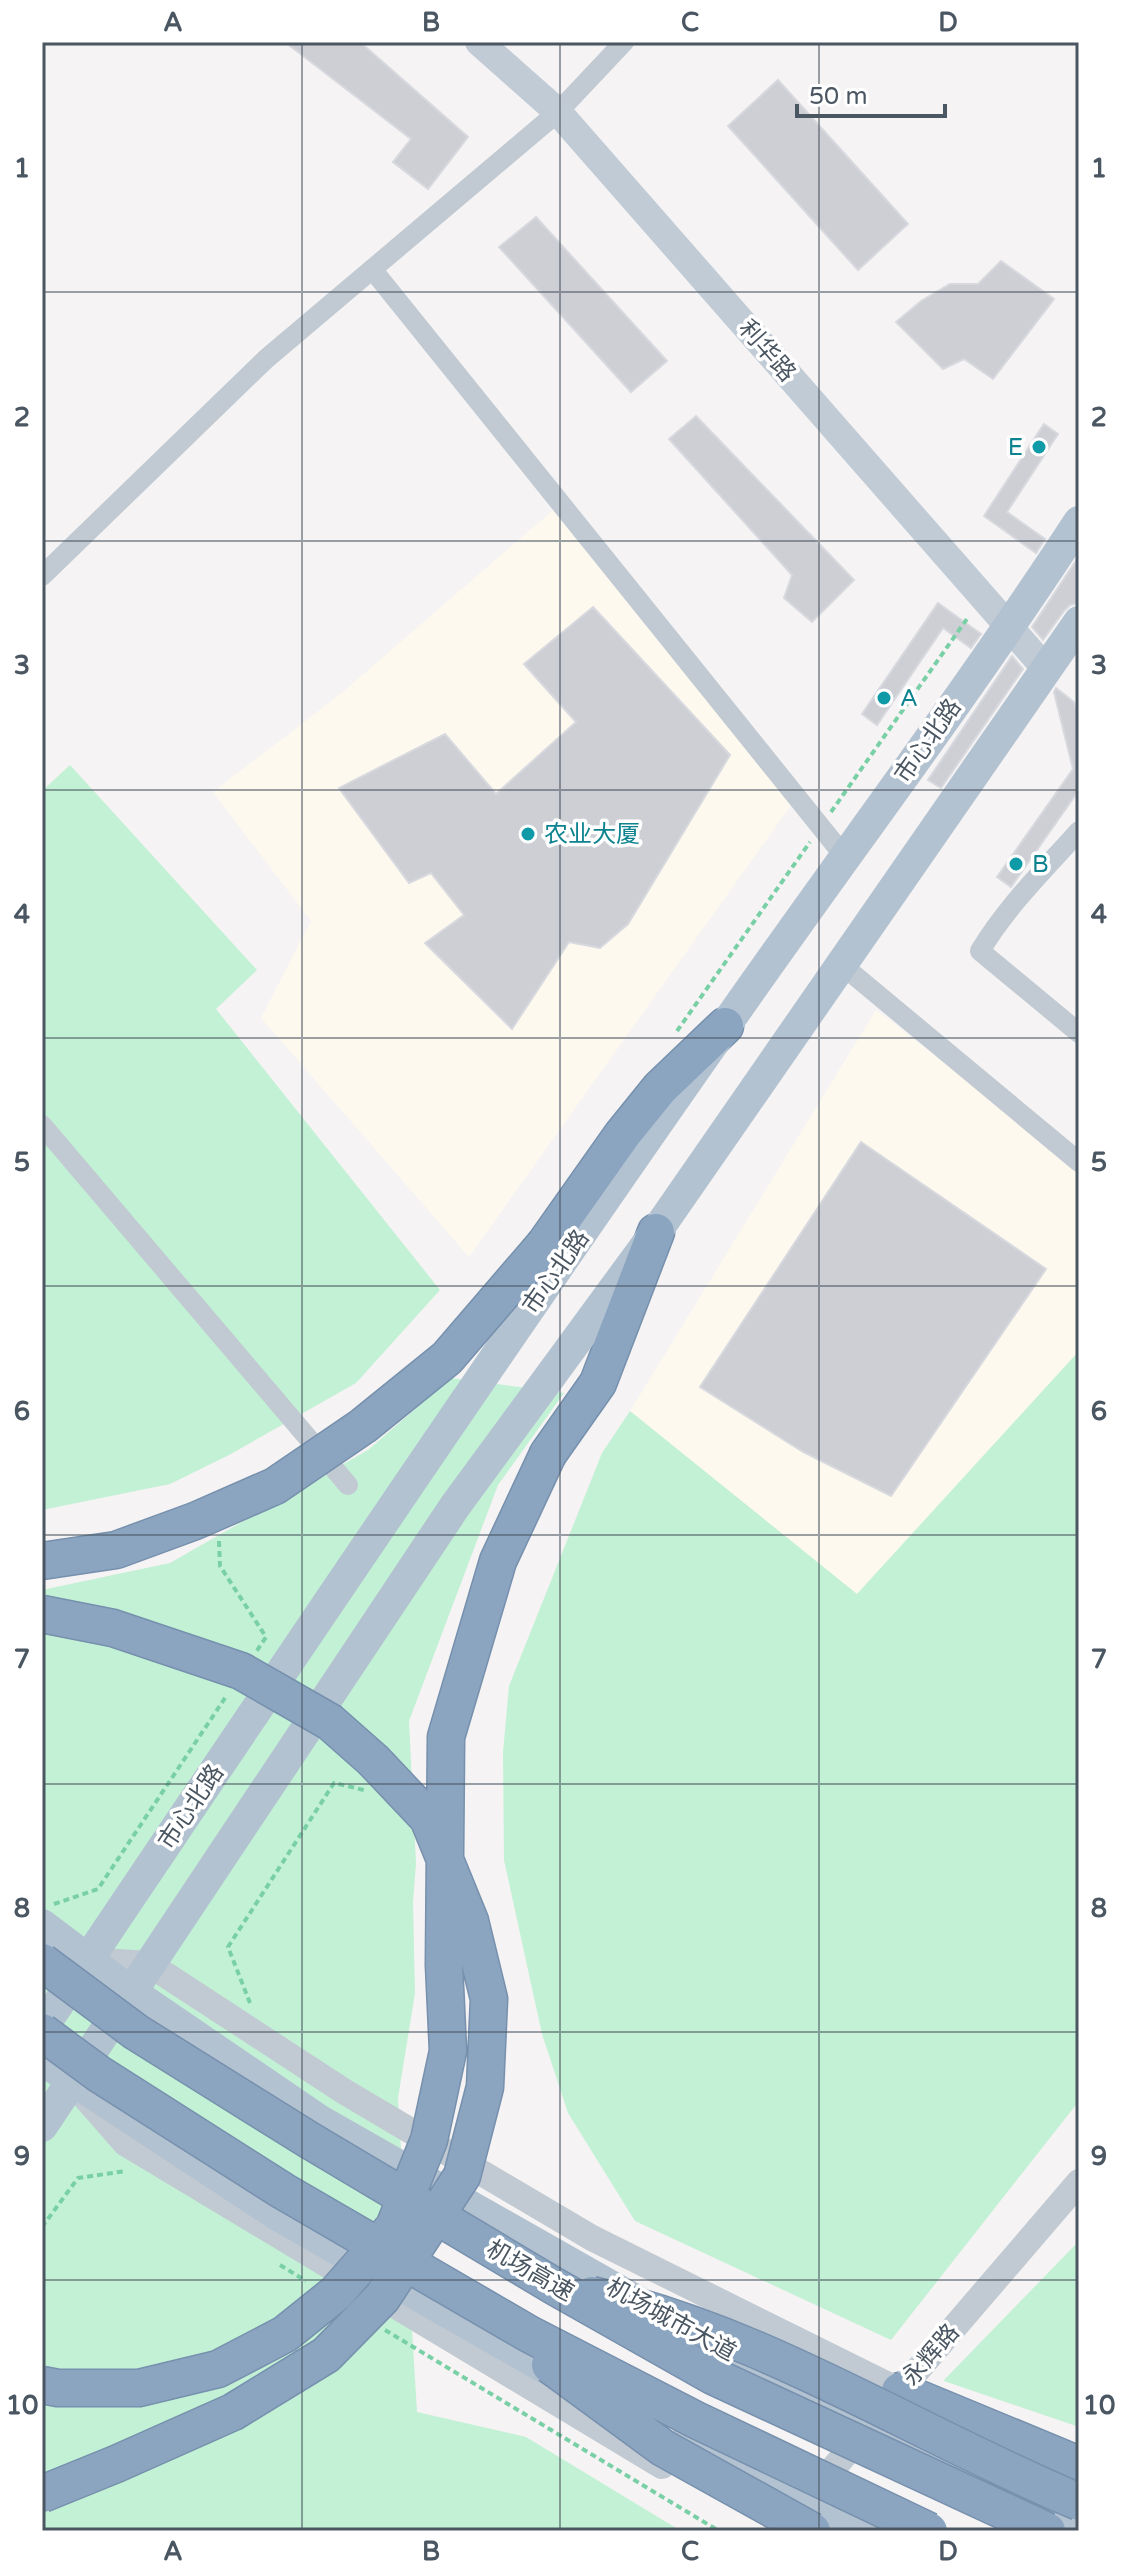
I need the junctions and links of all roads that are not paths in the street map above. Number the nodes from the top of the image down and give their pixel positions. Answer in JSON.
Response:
{"nodes":[{"id":1,"x":479,"y":42,"type":"edge"},
{"id":2,"x":507,"y":42,"type":"edge"},
{"id":3,"x":624,"y":42,"type":"edge"},
{"id":4,"x":563,"y":105,"type":"junction"},
{"id":5,"x":372,"y":269,"type":"junction"},
{"id":6,"x":1079,"y":522,"type":"edge"},
{"id":7,"x":42,"y":576,"type":"edge"},
{"id":8,"x":1014,"y":621,"type":"junction"},
{"id":9,"x":1079,"y":622,"type":"edge"},
{"id":10,"x":1051,"y":664,"type":"junction"},
{"id":11,"x":1079,"y":831,"type":"edge"},
{"id":12,"x":845,"y":857,"type":"junction"},
{"id":13,"x":854,"y":975,"type":"dead end"},
{"id":14,"x":725,"y":1026,"type":"junction"},
{"id":15,"x":1079,"y":1033,"type":"edge"},
{"id":16,"x":42,"y":1125,"type":"edge"},
{"id":17,"x":1079,"y":1162,"type":"edge"},
{"id":18,"x":656,"y":1232,"type":"junction"},
{"id":19,"x":348,"y":1485,"type":"dead end"},
{"id":20,"x":42,"y":1561,"type":"edge"},
{"id":21,"x":42,"y":1614,"type":"edge"},
{"id":22,"x":42,"y":1925,"type":"edge"},
{"id":23,"x":88,"y":1960,"type":"junction"},
{"id":24,"x":42,"y":1962,"type":"edge"},
{"id":25,"x":149,"y":1964,"type":"junction"},
{"id":26,"x":131,"y":1992,"type":"junction"},
{"id":27,"x":42,"y":2030,"type":"edge"},
{"id":28,"x":42,"y":2060,"type":"edge"},
{"id":29,"x":72,"y":2081,"type":"junction"},
{"id":30,"x":42,"y":2126,"type":"edge"},
{"id":31,"x":1079,"y":2182,"type":"edge"},
{"id":32,"x":426,"y":2274,"type":"junction"},
{"id":33,"x":554,"y":2286,"type":"junction"},
{"id":34,"x":42,"y":2385,"type":"edge"},
{"id":35,"x":900,"y":2391,"type":"junction"},
{"id":36,"x":869,"y":2427,"type":"junction"},
{"id":37,"x":1079,"y":2465,"type":"edge"},
{"id":38,"x":42,"y":2494,"type":"edge"},
{"id":39,"x":1079,"y":2502,"type":"edge"},
{"id":40,"x":809,"y":2516,"type":"edge"},
{"id":41,"x":1079,"y":2522,"type":"edge"},
{"id":42,"x":784,"y":2531,"type":"edge"},
{"id":43,"x":870,"y":2531,"type":"edge"},
{"id":44,"x":929,"y":2531,"type":"edge"},
{"id":45,"x":1047,"y":2531,"type":"edge"}],
"edges":[{"from":1,"to":4,"type":"main road","name":"利华路"},
{"from":2,"to":4,"type":"main road","name":"利华路"},
{"from":3,"to":4,"type":"street"},
{"from":4,"to":5,"type":"street"},
{"from":4,"to":8,"type":"main road","name":"利华路"},
{"from":5,"to":7,"type":"street"},
{"from":5,"to":12,"type":"street"},
{"from":6,"to":8,"type":"main road","name":"市心北路"},
{"from":8,"to":10,"type":"main road","name":"利华路"},
{"from":8,"to":12,"type":"main road","name":"市心北路"},
{"from":9,"to":10,"type":"main road"},
{"from":10,"to":18,"type":"main road"},
{"from":11,"to":15,"type":"street"},
{"from":12,"to":14,"type":"main road","name":"市心北路"},
{"from":13,"to":17,"type":"street"},
{"from":14,"to":20,"type":"highway","bridge":true},
{"from":14,"to":23,"type":"main road","name":"市心北路"},
{"from":16,"to":19,"type":"street"},
{"from":18,"to":25,"type":"main road"},
{"from":18,"to":34,"type":"highway","bridge":true},
{"from":21,"to":38,"type":"highway","bridge":true},
{"from":22,"to":23,"type":"main road","name":"机场城市大道"},
{"from":23,"to":25,"type":"street"},
{"from":23,"to":26,"type":"main road","name":"机场城市大道"},
{"from":23,"to":27,"type":"main road","name":"市心北路"},
{"from":24,"to":33,"type":"highway","name":"机场高速","bridge":true},
{"from":25,"to":26,"type":"main road"},
{"from":25,"to":35,"type":"street"},
{"from":26,"to":29,"type":"main road"},
{"from":26,"to":36,"type":"main road","name":"机场城市大道"},
{"from":27,"to":32,"type":"highway","bridge":true},
{"from":28,"to":29,"type":"main road"},
{"from":29,"to":30,"type":"main road"},
{"from":29,"to":40,"type":"main road"},
{"from":29,"to":42,"type":"street"},
{"from":31,"to":35,"type":"street","name":"永辉路"},
{"from":32,"to":40,"type":"highway","bridge":true},
{"from":32,"to":44,"type":"highway","bridge":true},
{"from":33,"to":39,"type":"highway","bridge":true},
{"from":33,"to":45,"type":"highway","name":"机场高速","bridge":true},
{"from":35,"to":36,"type":"street","name":"永辉路"},
{"from":35,"to":37,"type":"highway"},
{"from":36,"to":40,"type":"street","name":"永辉路"},
{"from":36,"to":41,"type":"main road","name":"机场城市大道"},
{"from":40,"to":42,"type":"street","name":"永辉路"},
{"from":40,"to":43,"type":"main road"}]}
